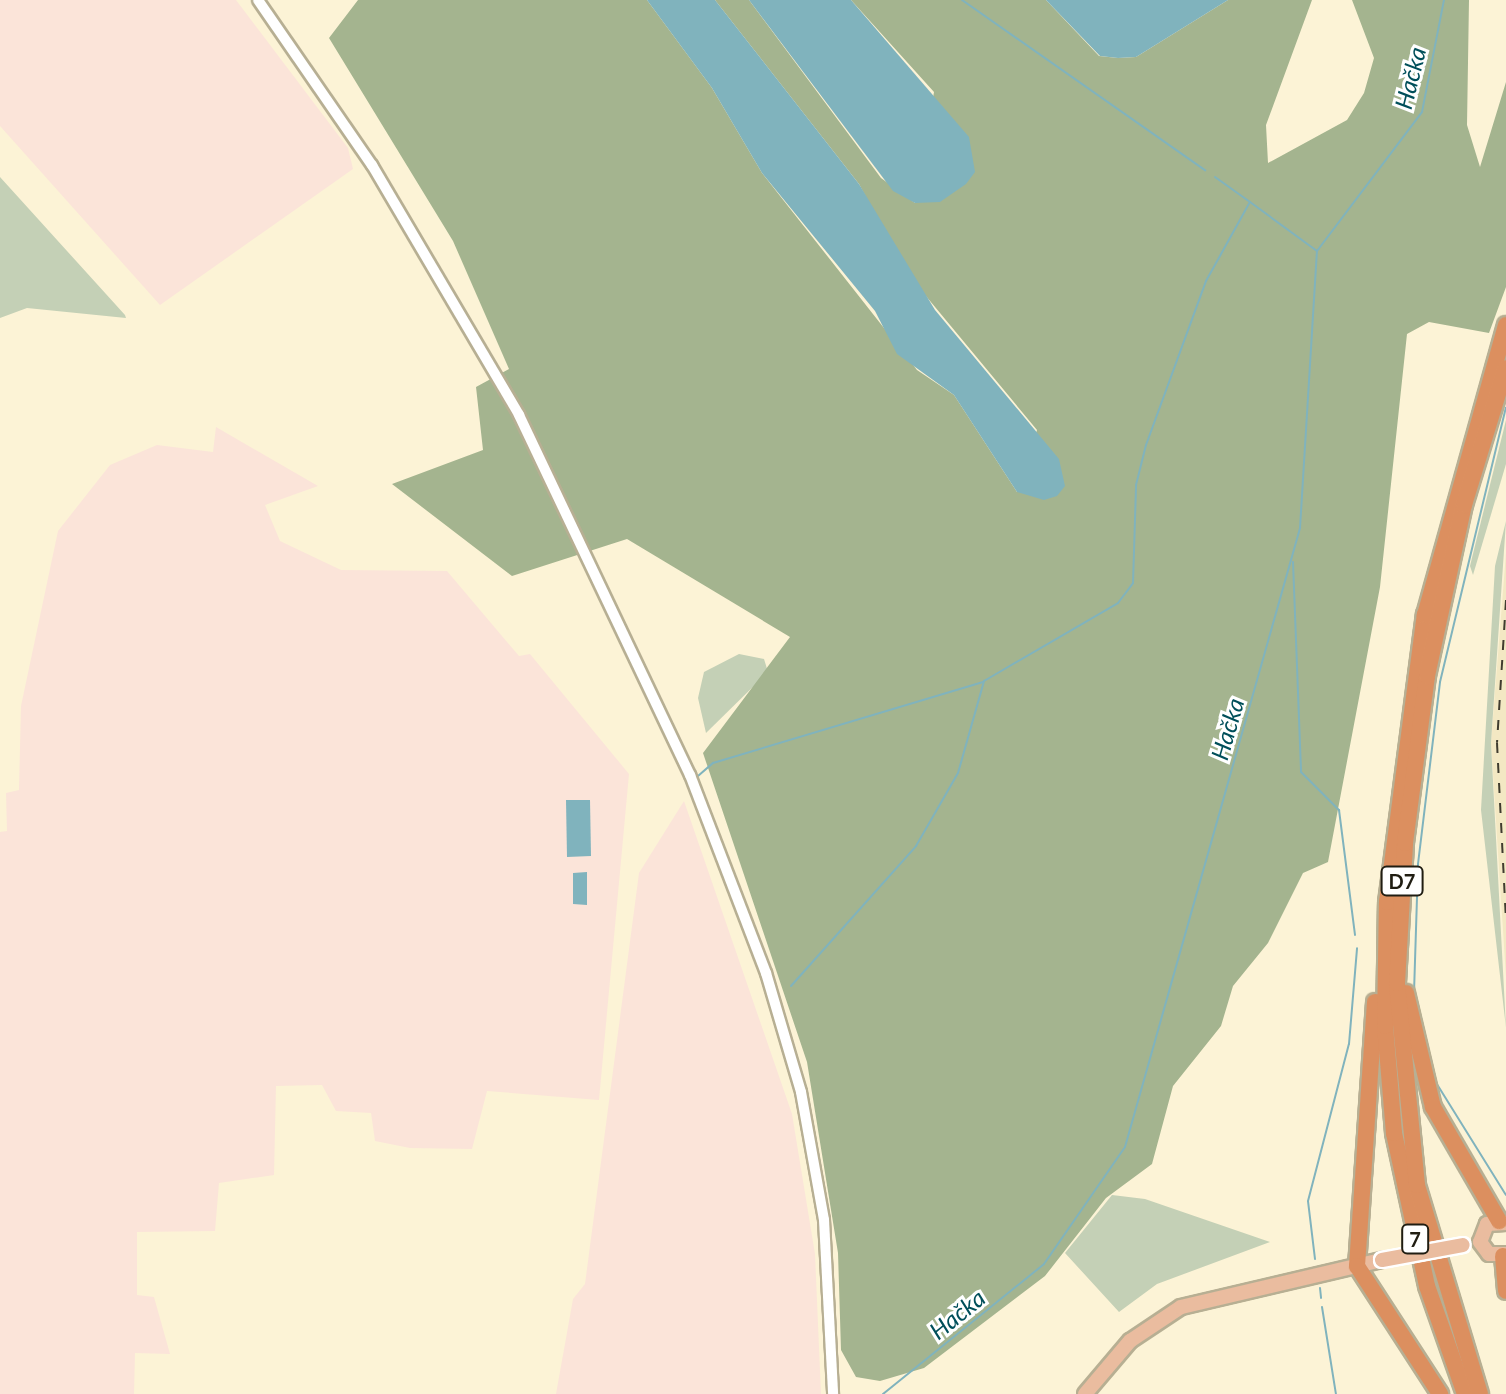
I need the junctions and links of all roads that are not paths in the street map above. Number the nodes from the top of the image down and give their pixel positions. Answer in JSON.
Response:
{"nodes":[{"id":1,"x":258,"y":0,"type":"edge"},
{"id":2,"x":1506,"y":325,"type":"edge"},
{"id":3,"x":1506,"y":368,"type":"edge"},
{"id":4,"x":1394,"y":903,"type":"junction"},
{"id":5,"x":1388,"y":1077,"type":"joint"},
{"id":6,"x":1503,"y":1222,"type":"edge"},
{"id":7,"x":1480,"y":1242,"type":"junction"},
{"id":8,"x":1505,"y":1255,"type":"edge"},
{"id":9,"x":1357,"y":1266,"type":"junction"},
{"id":10,"x":1506,"y":1291,"type":"edge"},
{"id":11,"x":833,"y":1394,"type":"edge"},
{"id":12,"x":1085,"y":1394,"type":"edge"},
{"id":13,"x":1440,"y":1394,"type":"edge"},
{"id":14,"x":1465,"y":1394,"type":"edge"},
{"id":15,"x":1480,"y":1394,"type":"edge"}],
"edges":[{"from":1,"to":11,"type":"street"},
{"from":2,"to":4,"type":"highway","number":"D7"},
{"from":3,"to":4,"type":"highway","number":"D7"},
{"from":4,"to":5,"type":"highway","number":"D7"},
{"from":4,"to":6,"type":"highway"},
{"from":4,"to":9,"type":"highway"},
{"from":4,"to":15,"type":"highway","number":"D7"},
{"from":5,"to":14,"type":"highway","number":"7"},
{"from":6,"to":7,"type":"main road"},
{"from":7,"to":8,"type":"main road"},
{"from":7,"to":9,"type":"main road","bridge":true},
{"from":8,"to":10,"type":"highway"},
{"from":9,"to":12,"type":"main road"},
{"from":9,"to":13,"type":"highway"}]}
